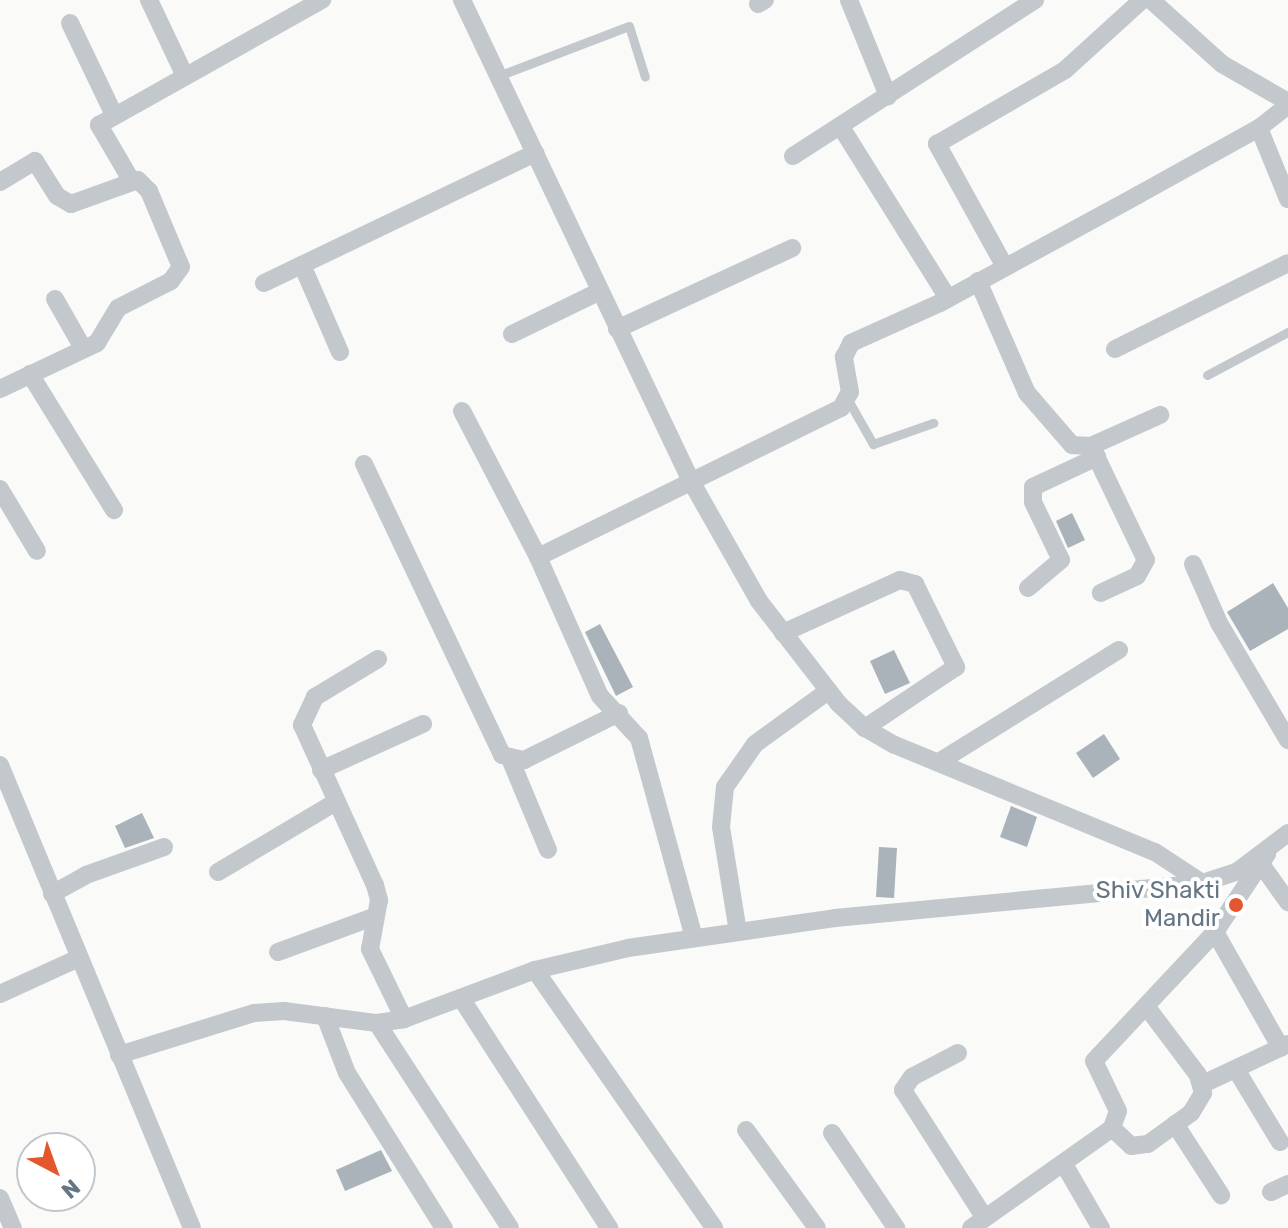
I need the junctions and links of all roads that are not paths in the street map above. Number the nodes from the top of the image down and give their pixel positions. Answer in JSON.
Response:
{"nodes":[{"id":1,"x":149,"y":0,"type":"edge"},
{"id":2,"x":322,"y":0,"type":"edge"},
{"id":3,"x":849,"y":0,"type":"edge"},
{"id":4,"x":1035,"y":0,"type":"edge"},
{"id":5,"x":1142,"y":0,"type":"edge"},
{"id":6,"x":1151,"y":0,"type":"edge"},
{"id":7,"x":465,"y":1,"type":"edge"},
{"id":8,"x":70,"y":23,"type":"dead end"},
{"id":9,"x":184,"y":74,"type":"junction"},
{"id":10,"x":498,"y":76,"type":"junction"},
{"id":11,"x":645,"y":77,"type":"dead end"},
{"id":12,"x":888,"y":96,"type":"junction"},
{"id":13,"x":1288,"y":104,"type":"edge"},
{"id":14,"x":114,"y":115,"type":"junction"},
{"id":15,"x":841,"y":127,"type":"junction"},
{"id":16,"x":1259,"y":128,"type":"junction"},
{"id":17,"x":535,"y":153,"type":"junction"},
{"id":18,"x":793,"y":156,"type":"dead end"},
{"id":19,"x":131,"y":180,"type":"junction"},
{"id":20,"x":0,"y":182,"type":"edge"},
{"id":21,"x":1288,"y":199,"type":"edge"},
{"id":22,"x":792,"y":248,"type":"dead end"},
{"id":23,"x":1288,"y":263,"type":"edge"},
{"id":24,"x":302,"y":265,"type":"junction"},
{"id":25,"x":1005,"y":267,"type":"junction"},
{"id":26,"x":978,"y":281,"type":"junction"},
{"id":27,"x":264,"y":283,"type":"dead end"},
{"id":28,"x":600,"y":291,"type":"junction"},
{"id":29,"x":948,"y":298,"type":"junction"},
{"id":30,"x":55,"y":299,"type":"dead end"},
{"id":31,"x":617,"y":329,"type":"junction"},
{"id":32,"x":1288,"y":332,"type":"edge"},
{"id":33,"x":512,"y":334,"type":"dead end"},
{"id":34,"x":83,"y":348,"type":"junction"},
{"id":35,"x":1115,"y":349,"type":"dead end"},
{"id":36,"x":340,"y":352,"type":"dead end"},
{"id":37,"x":30,"y":374,"type":"junction"},
{"id":38,"x":1207,"y":375,"type":"dead end"},
{"id":39,"x":0,"y":389,"type":"edge"},
{"id":40,"x":848,"y":400,"type":"junction"},
{"id":41,"x":462,"y":411,"type":"dead end"},
{"id":42,"x":1160,"y":415,"type":"dead end"},
{"id":43,"x":933,"y":423,"type":"dead end"},
{"id":44,"x":1094,"y":451,"type":"junction"},
{"id":45,"x":364,"y":464,"type":"dead end"},
{"id":46,"x":692,"y":483,"type":"junction"},
{"id":47,"x":0,"y":489,"type":"edge"},
{"id":48,"x":114,"y":510,"type":"dead end"},
{"id":49,"x":37,"y":551,"type":"dead end"},
{"id":50,"x":538,"y":557,"type":"junction"},
{"id":51,"x":1193,"y":564,"type":"dead end"},
{"id":52,"x":1028,"y":588,"type":"dead end"},
{"id":53,"x":1101,"y":593,"type":"dead end"},
{"id":54,"x":783,"y":633,"type":"junction"},
{"id":55,"x":1119,"y":650,"type":"dead end"},
{"id":56,"x":378,"y":659,"type":"dead end"},
{"id":57,"x":828,"y":691,"type":"junction"},
{"id":58,"x":619,"y":713,"type":"junction"},
{"id":59,"x":423,"y":724,"type":"dead end"},
{"id":60,"x":865,"y":728,"type":"junction"},
{"id":61,"x":1288,"y":740,"type":"edge"},
{"id":62,"x":511,"y":761,"type":"junction"},
{"id":63,"x":939,"y":762,"type":"junction"},
{"id":64,"x":0,"y":765,"type":"edge"},
{"id":65,"x":321,"y":770,"type":"junction"},
{"id":66,"x":336,"y":802,"type":"junction"},
{"id":67,"x":1281,"y":839,"type":"edge"},
{"id":68,"x":164,"y":847,"type":"dead end"},
{"id":69,"x":548,"y":850,"type":"dead end"},
{"id":70,"x":1261,"y":864,"type":"junction"},
{"id":71,"x":218,"y":872,"type":"dead end"},
{"id":72,"x":1202,"y":883,"type":"junction"},
{"id":73,"x":52,"y":894,"type":"junction"},
{"id":74,"x":1288,"y":902,"type":"edge"},
{"id":75,"x":376,"y":916,"type":"junction"},
{"id":76,"x":738,"y":932,"type":"junction"},
{"id":77,"x":1215,"y":932,"type":"junction"},
{"id":78,"x":694,"y":938,"type":"junction"},
{"id":79,"x":278,"y":952,"type":"dead end"},
{"id":80,"x":79,"y":958,"type":"junction"},
{"id":81,"x":535,"y":970,"type":"junction"},
{"id":82,"x":0,"y":994,"type":"edge"},
{"id":83,"x":461,"y":998,"type":"junction"},
{"id":84,"x":1146,"y":1006,"type":"junction"},
{"id":85,"x":325,"y":1016,"type":"junction"},
{"id":86,"x":404,"y":1019,"type":"junction"},
{"id":87,"x":377,"y":1023,"type":"junction"},
{"id":88,"x":1284,"y":1046,"type":"edge"},
{"id":89,"x":958,"y":1053,"type":"dead end"},
{"id":90,"x":119,"y":1055,"type":"junction"},
{"id":91,"x":1237,"y":1071,"type":"junction"},
{"id":92,"x":1203,"y":1084,"type":"junction"},
{"id":93,"x":1175,"y":1124,"type":"junction"},
{"id":94,"x":1112,"y":1128,"type":"junction"},
{"id":95,"x":746,"y":1130,"type":"dead end"},
{"id":96,"x":832,"y":1133,"type":"dead end"},
{"id":97,"x":1280,"y":1142,"type":"dead end"},
{"id":98,"x":1065,"y":1166,"type":"junction"},
{"id":99,"x":1221,"y":1195,"type":"dead end"},
{"id":100,"x":0,"y":1198,"type":"edge"},
{"id":101,"x":978,"y":1223,"type":"edge"},
{"id":102,"x":13,"y":1228,"type":"edge"},
{"id":103,"x":192,"y":1228,"type":"edge"},
{"id":104,"x":444,"y":1228,"type":"edge"},
{"id":105,"x":510,"y":1228,"type":"edge"},
{"id":106,"x":609,"y":1228,"type":"edge"},
{"id":107,"x":714,"y":1228,"type":"edge"},
{"id":108,"x":817,"y":1228,"type":"edge"},
{"id":109,"x":896,"y":1228,"type":"edge"},
{"id":110,"x":1101,"y":1228,"type":"edge"}],
"edges":[{"from":1,"to":9,"type":"street"},
{"from":2,"to":9,"type":"street"},
{"from":3,"to":12,"type":"street"},
{"from":4,"to":12,"type":"street"},
{"from":5,"to":25,"type":"street"},
{"from":6,"to":13,"type":"street"},
{"from":7,"to":10,"type":"street"},
{"from":8,"to":14,"type":"street"},
{"from":9,"to":14,"type":"street"},
{"from":10,"to":11,"type":"lane"},
{"from":10,"to":17,"type":"street"},
{"from":12,"to":15,"type":"street"},
{"from":13,"to":16,"type":"street"},
{"from":14,"to":19,"type":"street"},
{"from":15,"to":18,"type":"street"},
{"from":15,"to":29,"type":"street"},
{"from":16,"to":21,"type":"street"},
{"from":16,"to":25,"type":"street"},
{"from":17,"to":24,"type":"street"},
{"from":17,"to":28,"type":"street"},
{"from":19,"to":20,"type":"street"},
{"from":19,"to":34,"type":"street"},
{"from":22,"to":31,"type":"street"},
{"from":23,"to":35,"type":"street"},
{"from":24,"to":27,"type":"street"},
{"from":24,"to":36,"type":"street"},
{"from":25,"to":26,"type":"street"},
{"from":26,"to":29,"type":"street"},
{"from":26,"to":44,"type":"street"},
{"from":28,"to":31,"type":"street"},
{"from":28,"to":33,"type":"street"},
{"from":29,"to":40,"type":"street"},
{"from":30,"to":34,"type":"street"},
{"from":31,"to":46,"type":"street"},
{"from":32,"to":38,"type":"lane"},
{"from":34,"to":37,"type":"street"},
{"from":37,"to":39,"type":"street"},
{"from":37,"to":48,"type":"street"},
{"from":40,"to":43,"type":"lane"},
{"from":40,"to":46,"type":"street"},
{"from":41,"to":50,"type":"street"},
{"from":42,"to":44,"type":"street"},
{"from":44,"to":52,"type":"street"},
{"from":44,"to":53,"type":"street"},
{"from":45,"to":62,"type":"street"},
{"from":46,"to":50,"type":"street"},
{"from":46,"to":54,"type":"street"},
{"from":47,"to":49,"type":"street"},
{"from":50,"to":58,"type":"street"},
{"from":51,"to":61,"type":"street"},
{"from":54,"to":57,"type":"street"},
{"from":54,"to":60,"type":"street"},
{"from":55,"to":63,"type":"street"},
{"from":56,"to":65,"type":"street"},
{"from":57,"to":60,"type":"street"},
{"from":57,"to":76,"type":"street"},
{"from":58,"to":62,"type":"street"},
{"from":58,"to":78,"type":"street"},
{"from":59,"to":65,"type":"street"},
{"from":60,"to":63,"type":"street"},
{"from":62,"to":69,"type":"street"},
{"from":63,"to":72,"type":"street"},
{"from":64,"to":73,"type":"street"},
{"from":65,"to":66,"type":"street"},
{"from":66,"to":71,"type":"street"},
{"from":66,"to":75,"type":"street"},
{"from":67,"to":70,"type":"street"},
{"from":67,"to":72,"type":"street"},
{"from":68,"to":73,"type":"street"},
{"from":70,"to":74,"type":"street"},
{"from":70,"to":77,"type":"street"},
{"from":72,"to":76,"type":"street"},
{"from":73,"to":80,"type":"street"},
{"from":75,"to":79,"type":"street"},
{"from":75,"to":86,"type":"street"},
{"from":76,"to":78,"type":"street"},
{"from":77,"to":84,"type":"street"},
{"from":77,"to":88,"type":"street"},
{"from":78,"to":81,"type":"street"},
{"from":80,"to":82,"type":"street"},
{"from":80,"to":90,"type":"street"},
{"from":81,"to":83,"type":"street"},
{"from":81,"to":107,"type":"street"},
{"from":83,"to":86,"type":"street"},
{"from":83,"to":106,"type":"street"},
{"from":84,"to":92,"type":"street"},
{"from":84,"to":94,"type":"street"},
{"from":85,"to":87,"type":"street"},
{"from":85,"to":90,"type":"street"},
{"from":85,"to":104,"type":"street"},
{"from":86,"to":87,"type":"street"},
{"from":87,"to":105,"type":"street"},
{"from":88,"to":91,"type":"street"},
{"from":89,"to":101,"type":"street"},
{"from":90,"to":103,"type":"street"},
{"from":91,"to":92,"type":"street"},
{"from":91,"to":97,"type":"street"},
{"from":92,"to":93,"type":"street"},
{"from":93,"to":94,"type":"street"},
{"from":93,"to":99,"type":"street"},
{"from":94,"to":98,"type":"street"},
{"from":95,"to":108,"type":"street"},
{"from":96,"to":109,"type":"street"},
{"from":98,"to":101,"type":"street"},
{"from":98,"to":110,"type":"street"},
{"from":100,"to":102,"type":"street"}]}
